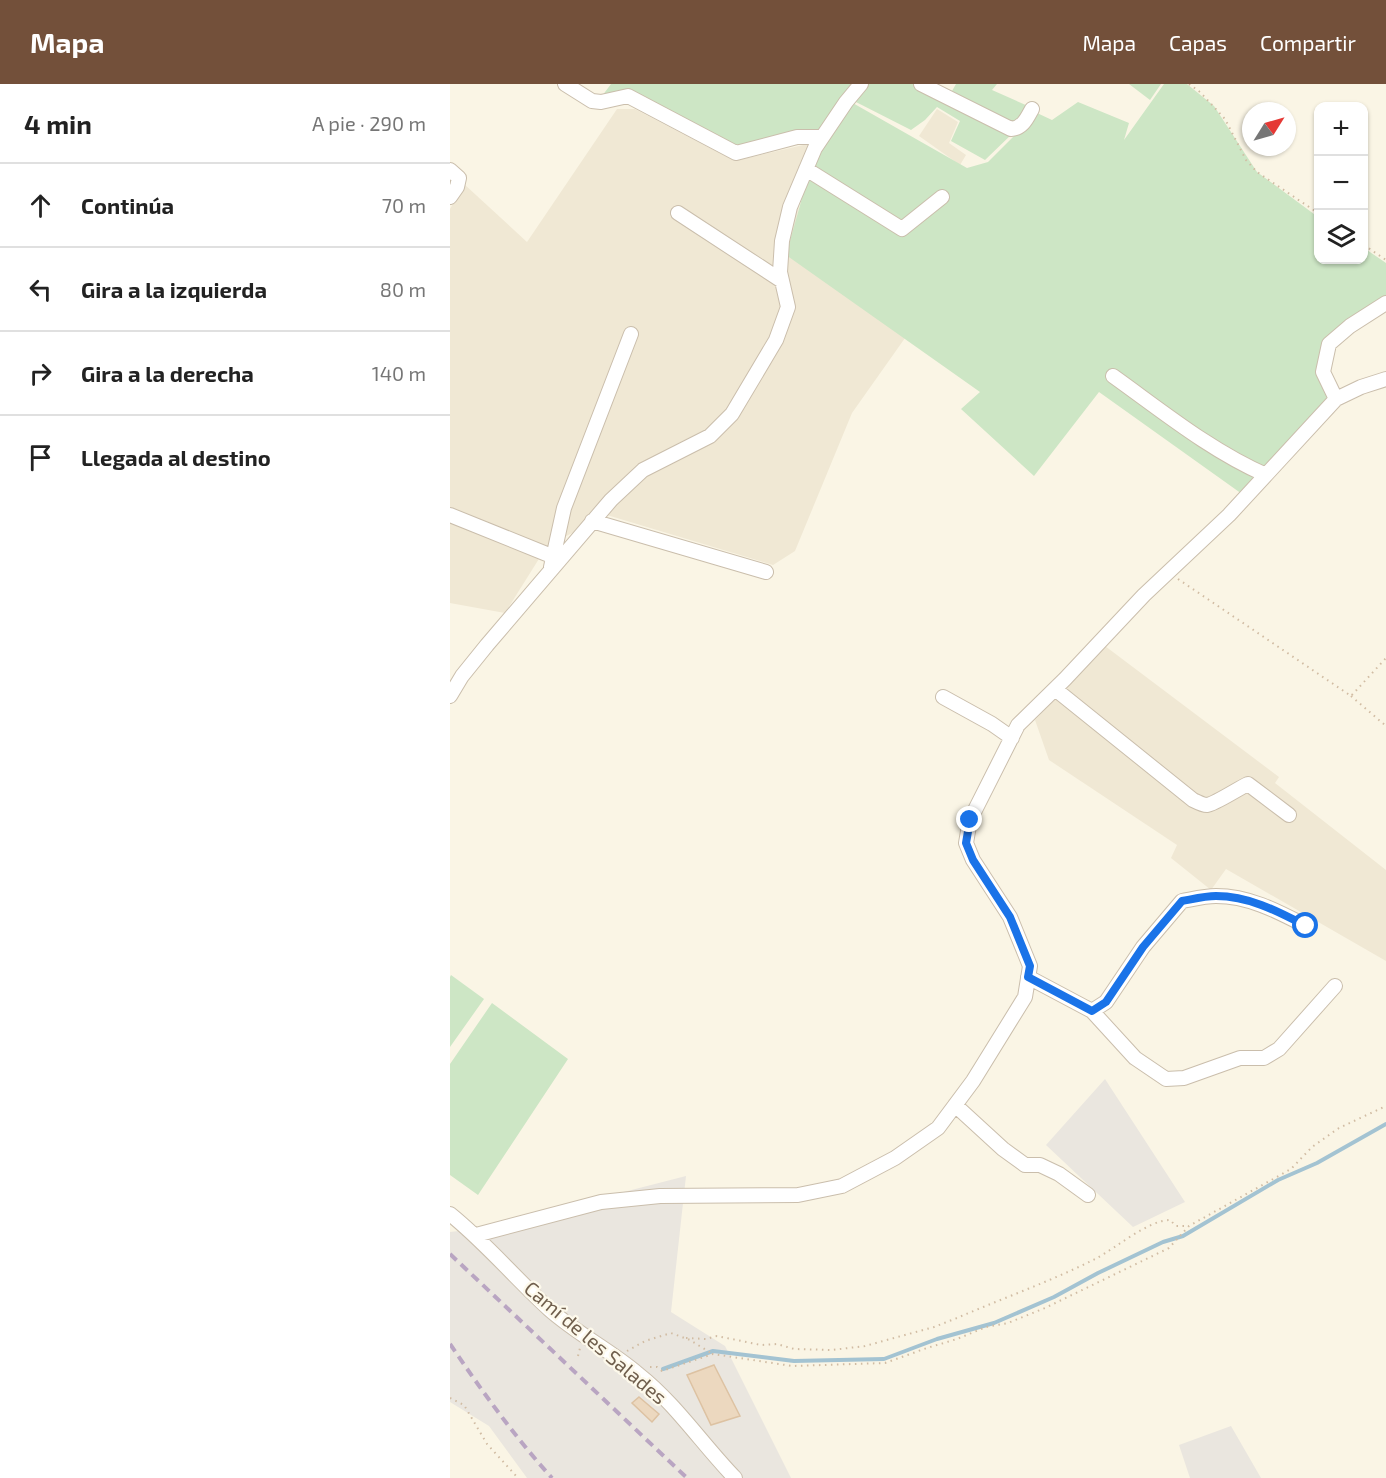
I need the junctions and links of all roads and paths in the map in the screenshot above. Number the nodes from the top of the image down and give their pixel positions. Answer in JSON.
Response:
{"nodes":[{"id":1,"x":564,"y":84,"type":"edge"},
{"id":2,"x":861,"y":84,"type":"edge"},
{"id":3,"x":921,"y":84,"type":"edge"},
{"id":4,"x":1189,"y":84,"type":"edge"},
{"id":5,"x":1032,"y":109,"type":"dead end"},
{"id":6,"x":822,"y":137,"type":"junction"},
{"id":7,"x":806,"y":169,"type":"junction"},
{"id":8,"x":450,"y":170,"type":"edge"},
{"id":9,"x":450,"y":197,"type":"edge"},
{"id":10,"x":942,"y":197,"type":"dead end"},
{"id":11,"x":1314,"y":210,"type":"edge"},
{"id":12,"x":678,"y":213,"type":"dead end"},
{"id":13,"x":1368,"y":248,"type":"edge"},
{"id":14,"x":1386,"y":260,"type":"edge"},
{"id":15,"x":782,"y":281,"type":"junction"},
{"id":16,"x":1386,"y":303,"type":"edge"},
{"id":17,"x":631,"y":334,"type":"dead end"},
{"id":18,"x":1113,"y":376,"type":"dead end"},
{"id":19,"x":1386,"y":379,"type":"edge"},
{"id":20,"x":1336,"y":399,"type":"junction"},
{"id":21,"x":1266,"y":475,"type":"junction"},
{"id":22,"x":450,"y":516,"type":"edge"},
{"id":23,"x":592,"y":521,"type":"junction"},
{"id":24,"x":552,"y":563,"type":"junction"},
{"id":25,"x":766,"y":573,"type":"dead end"},
{"id":26,"x":1168,"y":573,"type":"junction"},
{"id":27,"x":1386,"y":658,"type":"edge"},
{"id":28,"x":1055,"y":689,"type":"junction"},
{"id":29,"x":450,"y":696,"type":"edge"},
{"id":30,"x":1351,"y":696,"type":"junction"},
{"id":31,"x":943,"y":697,"type":"dead end"},
{"id":32,"x":1386,"y":726,"type":"edge"},
{"id":33,"x":1012,"y":738,"type":"junction"},
{"id":34,"x":1289,"y":815,"type":"dead end"},
{"id":35,"x":1306,"y":926,"type":"dead end"},
{"id":36,"x":1028,"y":977,"type":"junction"},
{"id":37,"x":1335,"y":986,"type":"dead end"},
{"id":38,"x":1092,"y":1011,"type":"junction"},
{"id":39,"x":955,"y":1105,"type":"junction"},
{"id":40,"x":1386,"y":1106,"type":"edge"},
{"id":41,"x":1088,"y":1195,"type":"dead end"},
{"id":42,"x":450,"y":1214,"type":"edge"},
{"id":43,"x":1189,"y":1226,"type":"junction"},
{"id":44,"x":476,"y":1234,"type":"junction"},
{"id":45,"x":686,"y":1338,"type":"junction"},
{"id":46,"x":714,"y":1354,"type":"junction"},
{"id":47,"x":613,"y":1356,"type":"junction"},
{"id":48,"x":632,"y":1370,"type":"junction"},
{"id":49,"x":450,"y":1398,"type":"edge"},
{"id":50,"x":518,"y":1478,"type":"edge"},
{"id":51,"x":735,"y":1478,"type":"edge"}],
"edges":[{"from":1,"to":6,"type":"street"},
{"from":2,"to":6,"type":"street"},
{"from":3,"to":5,"type":"street"},
{"from":4,"to":11,"type":"path"},
{"from":6,"to":7,"type":"street"},
{"from":7,"to":10,"type":"street"},
{"from":7,"to":15,"type":"street"},
{"from":8,"to":9,"type":"street"},
{"from":12,"to":15,"type":"street"},
{"from":13,"to":14,"type":"path"},
{"from":15,"to":23,"type":"street"},
{"from":16,"to":20,"type":"street"},
{"from":17,"to":24,"type":"street"},
{"from":18,"to":21,"type":"street"},
{"from":19,"to":20,"type":"street"},
{"from":20,"to":21,"type":"street"},
{"from":21,"to":26,"type":"street"},
{"from":22,"to":24,"type":"street"},
{"from":23,"to":24,"type":"street"},
{"from":23,"to":25,"type":"street"},
{"from":24,"to":29,"type":"street"},
{"from":26,"to":28,"type":"street"},
{"from":26,"to":30,"type":"path"},
{"from":27,"to":30,"type":"path"},
{"from":28,"to":33,"type":"street"},
{"from":28,"to":34,"type":"street"},
{"from":30,"to":32,"type":"path"},
{"from":31,"to":33,"type":"street"},
{"from":33,"to":36,"type":"street"},
{"from":35,"to":38,"type":"street"},
{"from":36,"to":38,"type":"street"},
{"from":36,"to":39,"type":"street"},
{"from":37,"to":38,"type":"street"},
{"from":39,"to":41,"type":"street"},
{"from":39,"to":44,"type":"street"},
{"from":40,"to":43,"type":"path"},
{"from":42,"to":44,"type":"street","name":"Camí de les Salades"},
{"from":43,"to":45,"type":"path"},
{"from":43,"to":46,"type":"path"},
{"from":44,"to":47,"type":"street","name":"Camí de les Salades"},
{"from":45,"to":46,"type":"path"},
{"from":45,"to":47,"type":"path"},
{"from":46,"to":48,"type":"path"},
{"from":47,"to":48,"type":"street","name":"Camí de les Salades"},
{"from":48,"to":51,"type":"street","name":"Camí de les Salades"},
{"from":49,"to":50,"type":"path"}]}
